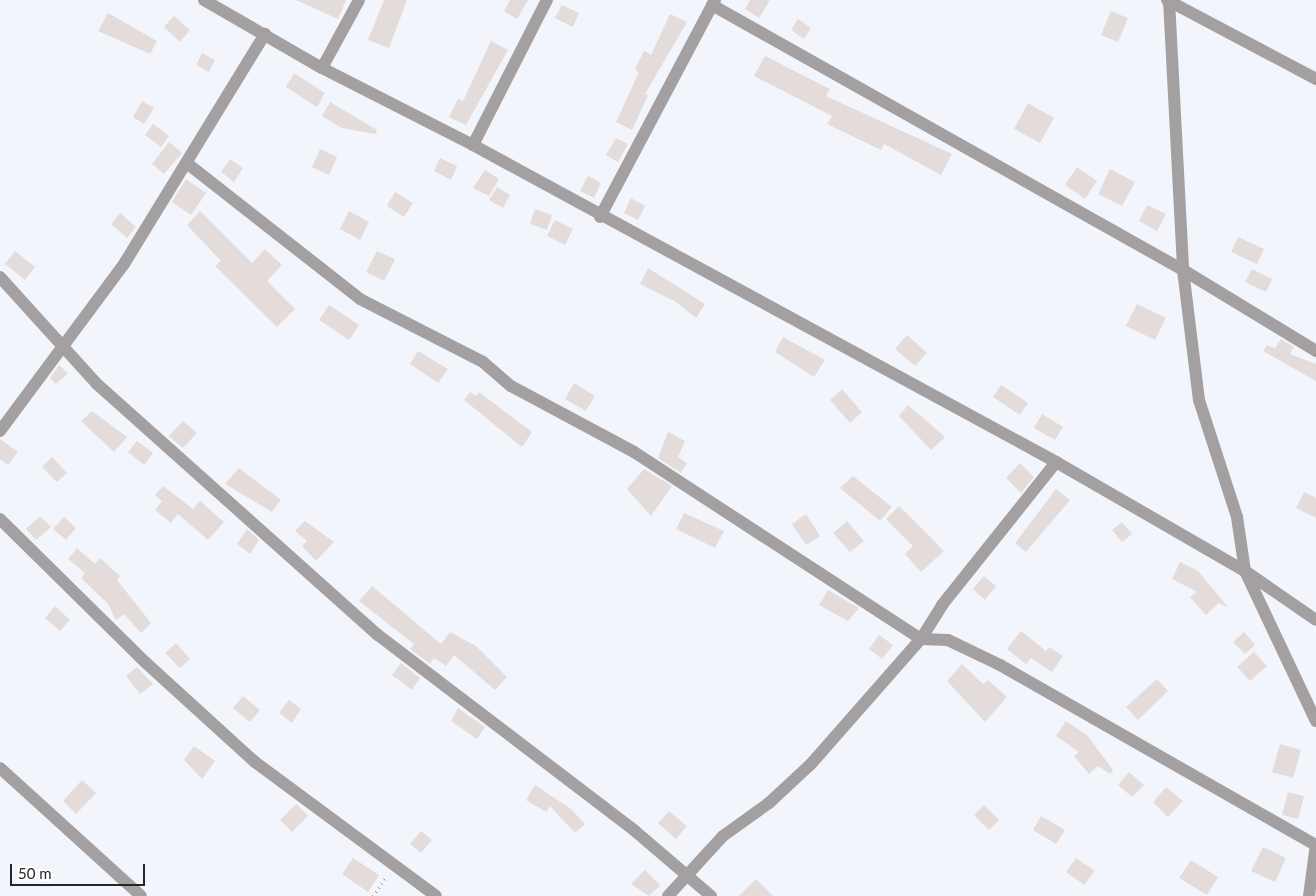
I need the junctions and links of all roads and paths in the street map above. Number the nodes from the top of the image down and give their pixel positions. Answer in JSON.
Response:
{"nodes":[{"id":1,"x":204,"y":0,"type":"edge"},
{"id":2,"x":358,"y":0,"type":"edge"},
{"id":3,"x":547,"y":0,"type":"edge"},
{"id":4,"x":1168,"y":0,"type":"edge"},
{"id":5,"x":713,"y":3,"type":"edge"},
{"id":6,"x":265,"y":34,"type":"junction"},
{"id":7,"x":322,"y":68,"type":"junction"},
{"id":8,"x":1316,"y":79,"type":"edge"},
{"id":9,"x":473,"y":145,"type":"junction"},
{"id":10,"x":188,"y":164,"type":"junction"},
{"id":11,"x":600,"y":217,"type":"junction"},
{"id":12,"x":1183,"y":270,"type":"junction"},
{"id":13,"x":0,"y":277,"type":"edge"},
{"id":14,"x":64,"y":348,"type":"junction"},
{"id":15,"x":1316,"y":351,"type":"edge"},
{"id":16,"x":0,"y":431,"type":"edge"},
{"id":17,"x":1056,"y":462,"type":"junction"},
{"id":18,"x":0,"y":519,"type":"edge"},
{"id":19,"x":1245,"y":571,"type":"junction"},
{"id":20,"x":1316,"y":620,"type":"edge"},
{"id":21,"x":921,"y":639,"type":"junction"},
{"id":22,"x":1316,"y":721,"type":"edge"},
{"id":23,"x":0,"y":768,"type":"edge"},
{"id":24,"x":1316,"y":844,"type":"edge"},
{"id":25,"x":395,"y":864,"type":"junction"},
{"id":26,"x":687,"y":876,"type":"junction"},
{"id":27,"x":141,"y":896,"type":"edge"},
{"id":28,"x":373,"y":896,"type":"edge"},
{"id":29,"x":436,"y":896,"type":"edge"},
{"id":30,"x":668,"y":896,"type":"edge"},
{"id":31,"x":711,"y":896,"type":"edge"},
{"id":32,"x":1309,"y":896,"type":"edge"}],
"edges":[{"from":1,"to":6,"type":"street"},
{"from":2,"to":7,"type":"street"},
{"from":3,"to":9,"type":"street"},
{"from":4,"to":8,"type":"street"},
{"from":4,"to":12,"type":"street"},
{"from":5,"to":11,"type":"street"},
{"from":5,"to":12,"type":"street"},
{"from":6,"to":7,"type":"street"},
{"from":6,"to":10,"type":"street"},
{"from":7,"to":9,"type":"street"},
{"from":9,"to":11,"type":"street"},
{"from":10,"to":14,"type":"street"},
{"from":10,"to":21,"type":"street"},
{"from":11,"to":17,"type":"street"},
{"from":12,"to":15,"type":"street"},
{"from":12,"to":19,"type":"street"},
{"from":13,"to":14,"type":"street"},
{"from":14,"to":16,"type":"street"},
{"from":14,"to":26,"type":"street"},
{"from":17,"to":19,"type":"street"},
{"from":17,"to":21,"type":"street"},
{"from":18,"to":25,"type":"street"},
{"from":19,"to":20,"type":"street"},
{"from":19,"to":22,"type":"street"},
{"from":21,"to":24,"type":"street"},
{"from":21,"to":26,"type":"street"},
{"from":23,"to":27,"type":"street"},
{"from":24,"to":32,"type":"street"},
{"from":25,"to":28,"type":"path"},
{"from":25,"to":29,"type":"street"},
{"from":26,"to":30,"type":"street"},
{"from":26,"to":31,"type":"street"}]}
